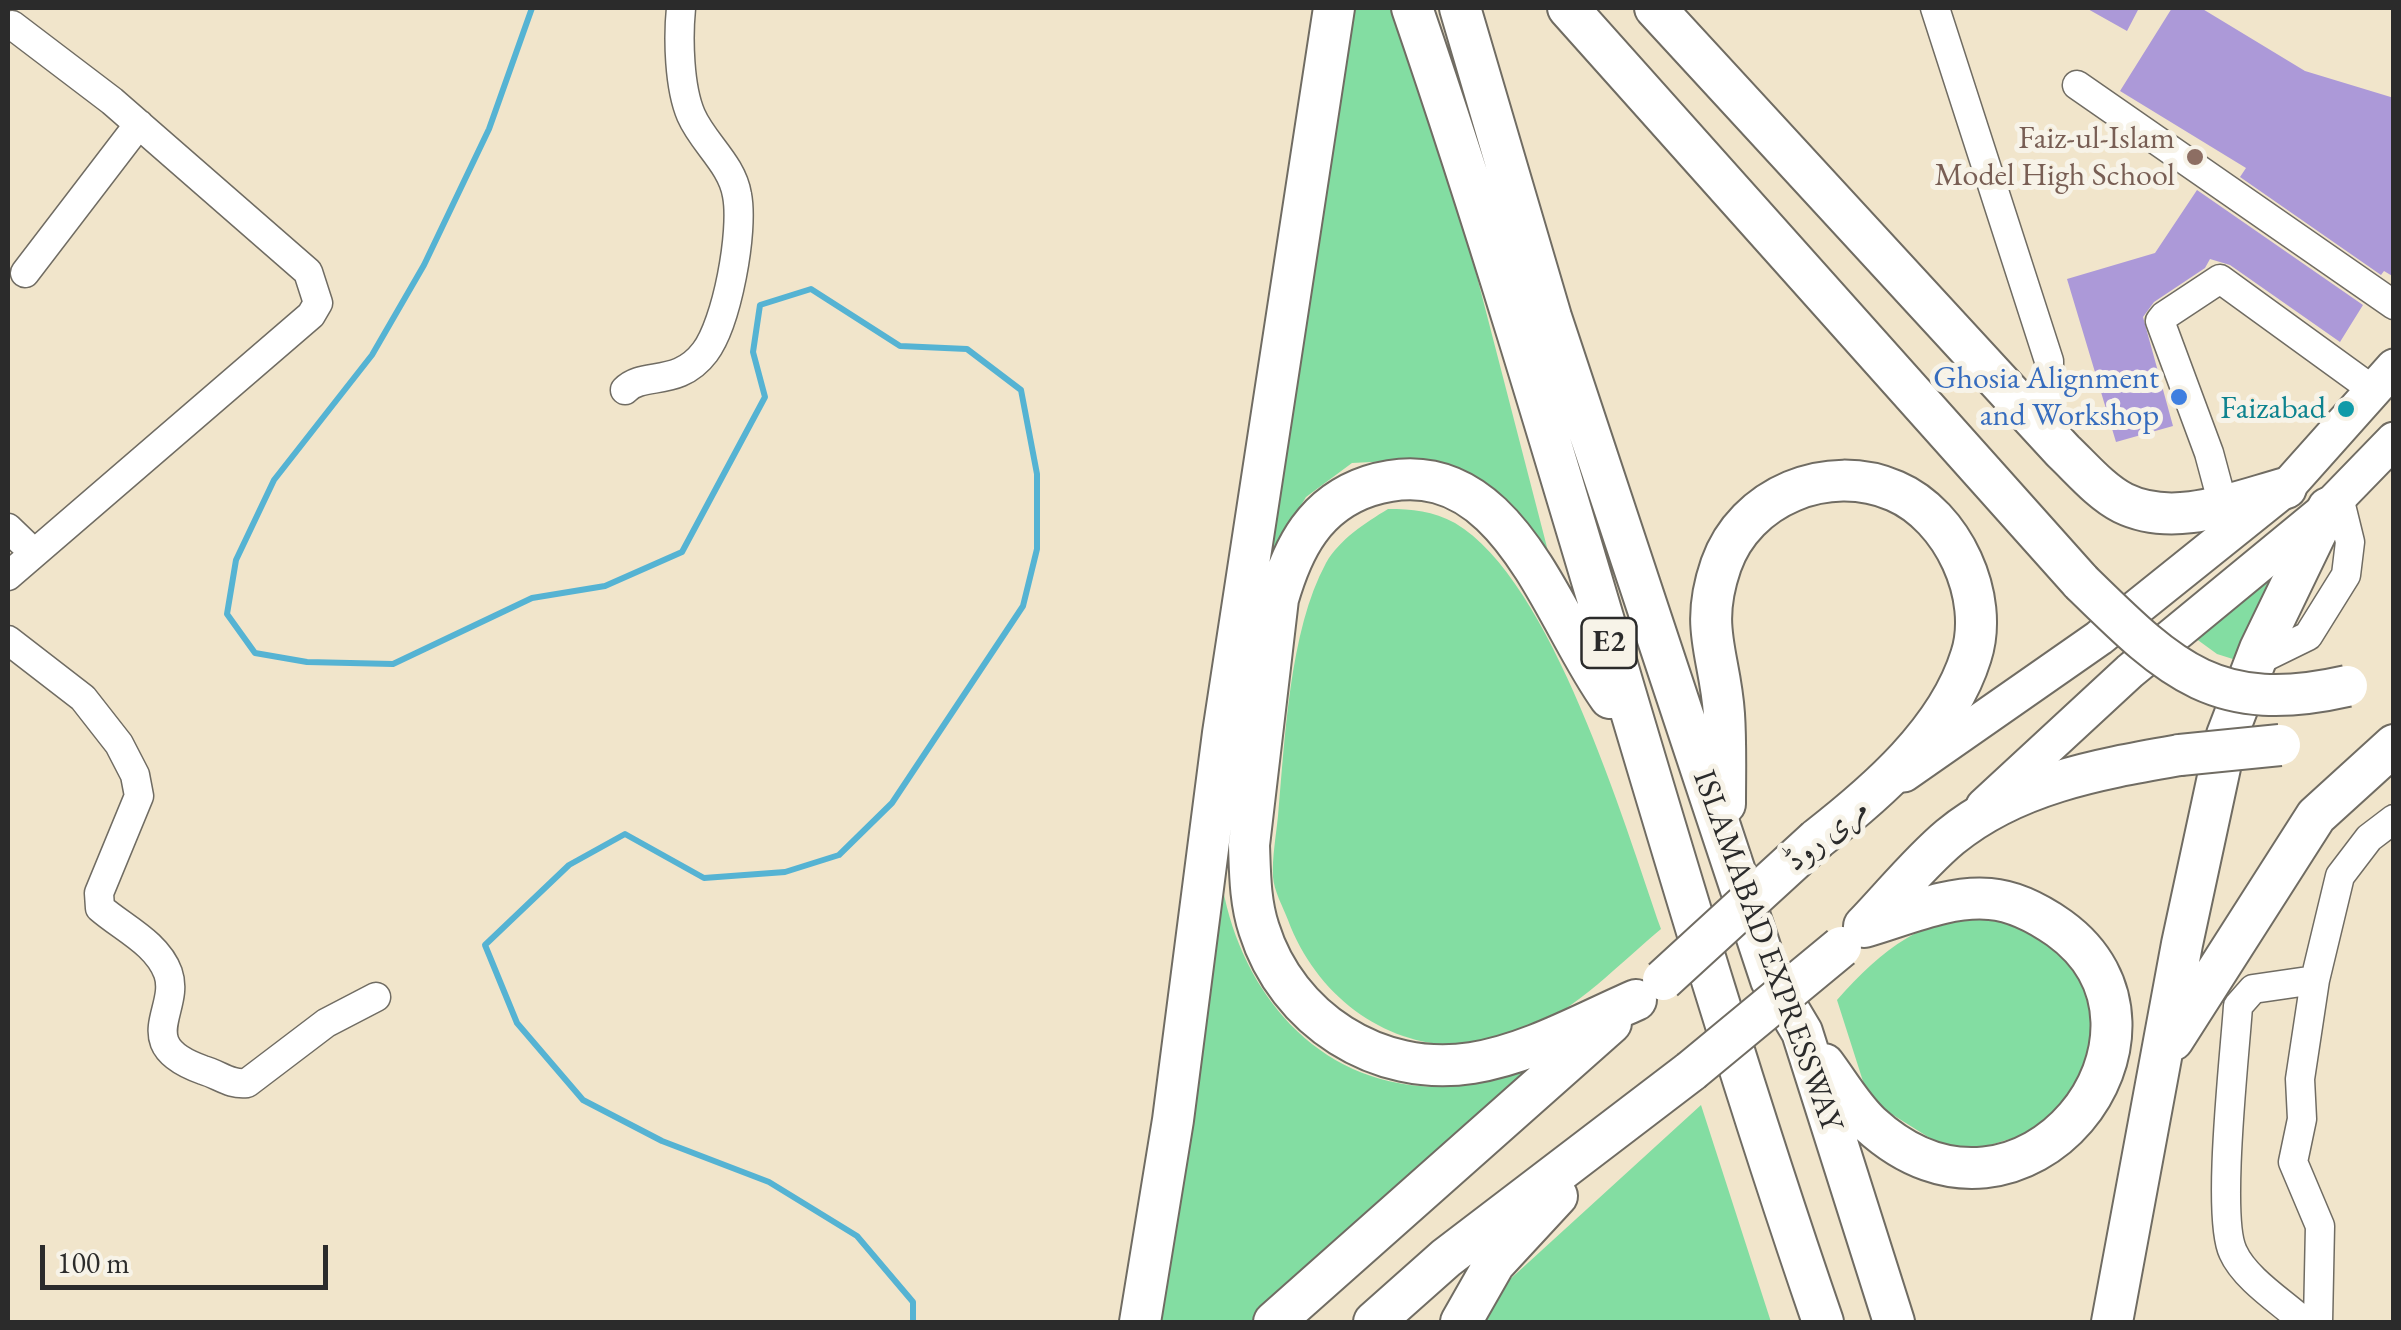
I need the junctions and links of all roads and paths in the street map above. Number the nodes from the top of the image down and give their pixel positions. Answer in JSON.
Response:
{"nodes":[{"id":1,"x":681,"y":8,"type":"edge"},
{"id":2,"x":1334,"y":8,"type":"edge"},
{"id":3,"x":1412,"y":8,"type":"edge"},
{"id":4,"x":1460,"y":8,"type":"edge"},
{"id":5,"x":1568,"y":8,"type":"edge"},
{"id":6,"x":1655,"y":8,"type":"edge"},
{"id":7,"x":1935,"y":8,"type":"edge"},
{"id":8,"x":12,"y":25,"type":"dead end"},
{"id":9,"x":2077,"y":86,"type":"dead end"},
{"id":10,"x":139,"y":124,"type":"junction"},
{"id":11,"x":25,"y":273,"type":"dead end"},
{"id":12,"x":2394,"y":304,"type":"edge"},
{"id":13,"x":2384,"y":378,"type":"edge"},
{"id":14,"x":625,"y":390,"type":"dead end"},
{"id":15,"x":2049,"y":435,"type":"junction"},
{"id":16,"x":2394,"y":440,"type":"edge"},
{"id":17,"x":2286,"y":488,"type":"junction"},
{"id":18,"x":2334,"y":502,"type":"junction"},
{"id":19,"x":2223,"y":505,"type":"junction"},
{"id":20,"x":8,"y":528,"type":"edge"},
{"id":21,"x":34,"y":553,"type":"junction"},
{"id":22,"x":8,"y":576,"type":"edge"},
{"id":23,"x":8,"y":640,"type":"edge"},
{"id":24,"x":2347,"y":686,"type":"dead end"},
{"id":25,"x":1636,"y":733,"type":"junction"},
{"id":26,"x":2280,"y":745,"type":"dead end"},
{"id":27,"x":2394,"y":745,"type":"edge"},
{"id":28,"x":1858,"y":807,"type":"junction"},
{"id":29,"x":2394,"y":819,"type":"edge"},
{"id":30,"x":1950,"y":837,"type":"junction"},
{"id":31,"x":1726,"y":838,"type":"junction"},
{"id":32,"x":1853,"y":937,"type":"junction"},
{"id":33,"x":2315,"y":980,"type":"junction"},
{"id":34,"x":1649,"y":990,"type":"junction"},
{"id":35,"x":376,"y":996,"type":"dead end"},
{"id":36,"x":1802,"y":1032,"type":"junction"},
{"id":37,"x":2160,"y":1060,"type":"junction"},
{"id":38,"x":1630,"y":1115,"type":"junction"},
{"id":39,"x":1808,"y":1279,"type":"junction"},
{"id":40,"x":1140,"y":1322,"type":"edge"},
{"id":41,"x":1274,"y":1322,"type":"edge"},
{"id":42,"x":1374,"y":1322,"type":"edge"},
{"id":43,"x":1461,"y":1322,"type":"edge"},
{"id":44,"x":1813,"y":1322,"type":"edge"},
{"id":45,"x":1823,"y":1322,"type":"edge"},
{"id":46,"x":1894,"y":1322,"type":"edge"},
{"id":47,"x":2112,"y":1322,"type":"edge"},
{"id":48,"x":2304,"y":1322,"type":"edge"},
{"id":49,"x":2318,"y":1322,"type":"edge"}],
"edges":[{"from":1,"to":14,"type":"street"},
{"from":2,"to":40,"type":"highway"},
{"from":3,"to":25,"type":"highway","name":"ISLAMABAD EXPRESSWAY","number":"E2"},
{"from":4,"to":31,"type":"highway","name":"ISLAMABAD EXPRESSWAY","number":"E2"},
{"from":5,"to":24,"type":"highway","bridge":true},
{"from":6,"to":15,"type":"highway"},
{"from":7,"to":15,"type":"street"},
{"from":8,"to":10,"type":"street"},
{"from":9,"to":12,"type":"street"},
{"from":10,"to":11,"type":"street"},
{"from":10,"to":21,"type":"street"},
{"from":13,"to":17,"type":"main road","name":"مری روڈ"},
{"from":13,"to":19,"type":"street"},
{"from":15,"to":19,"type":"highway"},
{"from":16,"to":18,"type":"main road"},
{"from":17,"to":19,"type":"highway"},
{"from":17,"to":28,"type":"main road","name":"مری روڈ"},
{"from":18,"to":30,"type":"main road"},
{"from":18,"to":37,"type":"highway"},
{"from":20,"to":21,"type":"street"},
{"from":21,"to":22,"type":"street"},
{"from":23,"to":35,"type":"street"},
{"from":25,"to":34,"type":"highway"},
{"from":25,"to":39,"type":"highway","name":"ISLAMABAD EXPRESSWAY","number":"E2"},
{"from":26,"to":30,"type":"highway","bridge":true},
{"from":27,"to":37,"type":"highway"},
{"from":28,"to":31,"type":"highway"},
{"from":28,"to":34,"type":"highway","name":"مری روڈ","bridge":true},
{"from":29,"to":33,"type":"street"},
{"from":30,"to":32,"type":"highway"},
{"from":31,"to":36,"type":"highway","name":"ISLAMABAD EXPRESSWAY","number":"E2"},
{"from":32,"to":36,"type":"highway"},
{"from":32,"to":38,"type":"highway","bridge":true},
{"from":33,"to":48,"type":"street"},
{"from":33,"to":49,"type":"street"},
{"from":34,"to":41,"type":"highway","name":"مری روڈ"},
{"from":36,"to":46,"type":"highway","name":"ISLAMABAD EXPRESSWAY","number":"E2"},
{"from":37,"to":47,"type":"highway"},
{"from":38,"to":42,"type":"highway"},
{"from":38,"to":43,"type":"highway"},
{"from":39,"to":44,"type":"highway"},
{"from":39,"to":45,"type":"highway","name":"ISLAMABAD EXPRESSWAY","number":"E2"}]}
